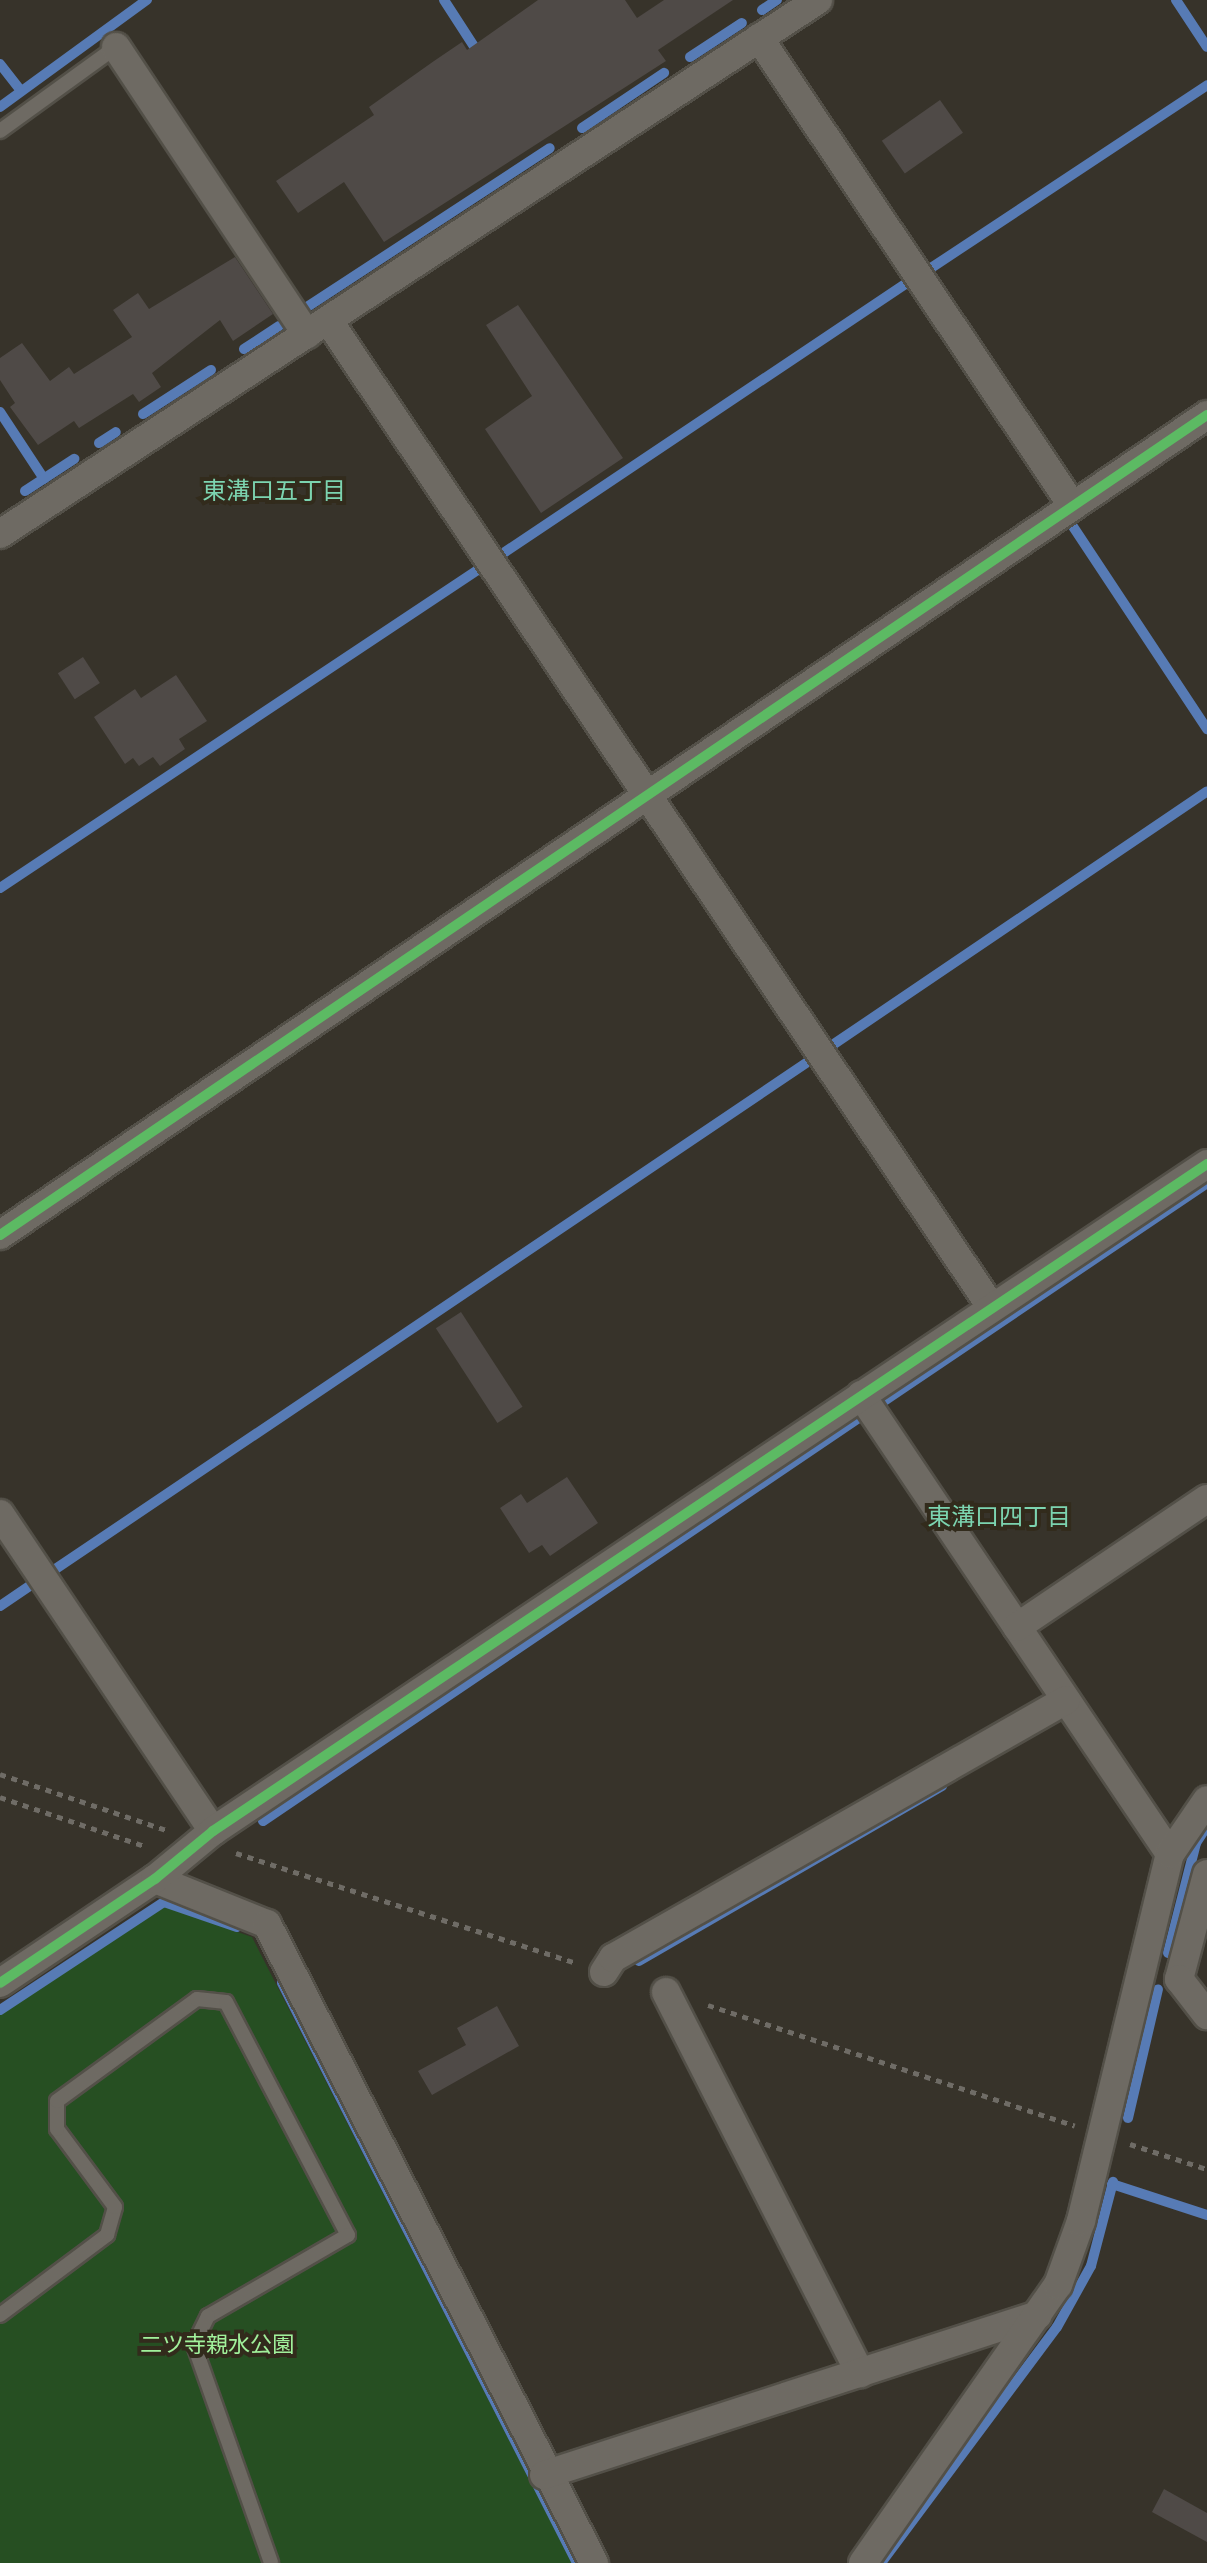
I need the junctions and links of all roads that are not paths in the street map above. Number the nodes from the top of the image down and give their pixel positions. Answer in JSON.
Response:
{"nodes":[{"id":1,"x":809,"y":3,"type":"edge"},
{"id":2,"x":759,"y":38,"type":"junction"},
{"id":3,"x":116,"y":47,"type":"joint"},
{"id":4,"x":0,"y":131,"type":"edge"},
{"id":5,"x":317,"y":327,"type":"junction"},
{"id":6,"x":1207,"y":415,"type":"edge"},
{"id":7,"x":1072,"y":505,"type":"junction"},
{"id":8,"x":0,"y":534,"type":"edge"},
{"id":9,"x":649,"y":795,"type":"junction"},
{"id":10,"x":1207,"y":1164,"type":"edge"},
{"id":11,"x":0,"y":1235,"type":"edge"},
{"id":12,"x":992,"y":1308,"type":"junction"},
{"id":13,"x":861,"y":1395,"type":"junction"},
{"id":14,"x":1207,"y":1499,"type":"edge"},
{"id":15,"x":0,"y":1514,"type":"edge"},
{"id":16,"x":1017,"y":1627,"type":"junction"},
{"id":17,"x":1066,"y":1700,"type":"junction"},
{"id":18,"x":1207,"y":1800,"type":"edge"},
{"id":19,"x":198,"y":1844,"type":"junction"},
{"id":20,"x":1170,"y":1854,"type":"junction"},
{"id":21,"x":1207,"y":1874,"type":"edge"},
{"id":22,"x":155,"y":1879,"type":"junction"},
{"id":23,"x":604,"y":1972,"type":"dead end"},
{"id":24,"x":0,"y":1983,"type":"edge"},
{"id":25,"x":666,"y":1992,"type":"dead end"},
{"id":26,"x":1207,"y":2015,"type":"edge"},
{"id":27,"x":0,"y":2315,"type":"edge"},
{"id":28,"x":1038,"y":2315,"type":"junction"},
{"id":29,"x":860,"y":2373,"type":"junction"},
{"id":30,"x":544,"y":2475,"type":"junction"},
{"id":31,"x":271,"y":2563,"type":"edge"},
{"id":32,"x":594,"y":2563,"type":"edge"},
{"id":33,"x":863,"y":2563,"type":"edge"}],
"edges":[{"from":1,"to":2,"type":"street"},
{"from":2,"to":5,"type":"street"},
{"from":2,"to":7,"type":"street"},
{"from":3,"to":4,"type":"lane"},
{"from":3,"to":5,"type":"street"},
{"from":5,"to":8,"type":"street"},
{"from":5,"to":9,"type":"street"},
{"from":6,"to":7,"type":"street"},
{"from":7,"to":9,"type":"street"},
{"from":9,"to":11,"type":"street"},
{"from":9,"to":12,"type":"street"},
{"from":10,"to":12,"type":"street"},
{"from":12,"to":13,"type":"street"},
{"from":13,"to":16,"type":"street"},
{"from":13,"to":19,"type":"street"},
{"from":14,"to":16,"type":"street"},
{"from":15,"to":19,"type":"street"},
{"from":16,"to":17,"type":"street"},
{"from":17,"to":20,"type":"street"},
{"from":17,"to":23,"type":"street"},
{"from":18,"to":20,"type":"street"},
{"from":19,"to":22,"type":"street"},
{"from":20,"to":28,"type":"street"},
{"from":21,"to":26,"type":"street"},
{"from":22,"to":24,"type":"street"},
{"from":22,"to":30,"type":"street"},
{"from":25,"to":29,"type":"street"},
{"from":27,"to":31,"type":"lane"},
{"from":28,"to":29,"type":"street"},
{"from":28,"to":33,"type":"street"},
{"from":29,"to":30,"type":"street"},
{"from":30,"to":32,"type":"street"}]}
